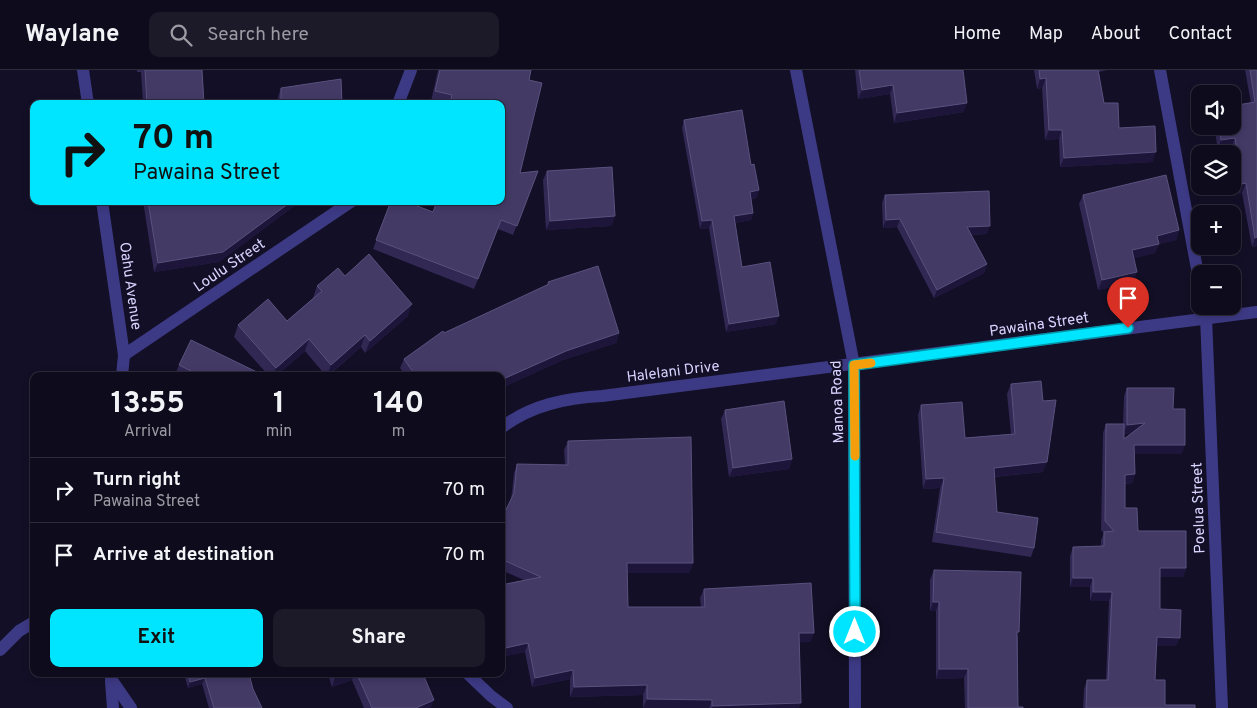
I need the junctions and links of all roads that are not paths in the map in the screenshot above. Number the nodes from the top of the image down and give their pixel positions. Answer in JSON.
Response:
{"nodes":[{"id":1,"x":83,"y":70,"type":"edge"},
{"id":2,"x":411,"y":70,"type":"edge"},
{"id":3,"x":796,"y":70,"type":"edge"},
{"id":4,"x":1160,"y":70,"type":"edge"},
{"id":5,"x":87,"y":100,"type":"edge"},
{"id":6,"x":400,"y":100,"type":"edge"},
{"id":7,"x":103,"y":205,"type":"edge"},
{"id":8,"x":346,"y":205,"type":"edge"},
{"id":9,"x":1196,"y":265,"type":"edge"},
{"id":10,"x":1241,"y":312,"type":"edge"},
{"id":11,"x":1257,"y":312,"type":"edge"},
{"id":12,"x":1191,"y":314,"type":"edge"},
{"id":13,"x":1205,"y":315,"type":"edge"},
{"id":14,"x":124,"y":356,"type":"junction"},
{"id":15,"x":854,"y":365,"type":"junction"},
{"id":16,"x":122,"y":372,"type":"edge"},
{"id":17,"x":505,"y":426,"type":"edge"},
{"id":18,"x":30,"y":624,"type":"edge"},
{"id":19,"x":0,"y":650,"type":"edge"},
{"id":20,"x":111,"y":677,"type":"edge"},
{"id":21,"x":112,"y":677,"type":"edge"},
{"id":22,"x":471,"y":677,"type":"edge"},
{"id":23,"x":113,"y":708,"type":"edge"},
{"id":24,"x":131,"y":708,"type":"edge"},
{"id":25,"x":507,"y":708,"type":"edge"},
{"id":26,"x":856,"y":708,"type":"edge"},
{"id":27,"x":1222,"y":708,"type":"edge"}],
"edges":[{"from":1,"to":5,"type":"street"},
{"from":2,"to":6,"type":"street"},
{"from":3,"to":15,"type":"street","name":"Manoa Road"},
{"from":4,"to":9,"type":"street"},
{"from":7,"to":14,"type":"street","name":"Oahu Avenue"},
{"from":8,"to":14,"type":"street","name":"Loulu Street"},
{"from":10,"to":11,"type":"street","name":"Pawaina Street"},
{"from":12,"to":15,"type":"street","name":"Pawaina Street"},
{"from":13,"to":27,"type":"street","name":"Poelua Street"},
{"from":14,"to":16,"type":"street","name":"Oahu Avenue"},
{"from":15,"to":17,"type":"street","name":"Halelani Drive"},
{"from":15,"to":26,"type":"street","name":"Manoa Road"},
{"from":18,"to":19,"type":"street"},
{"from":20,"to":23,"type":"street"},
{"from":21,"to":24,"type":"street"},
{"from":22,"to":25,"type":"street"}]}
